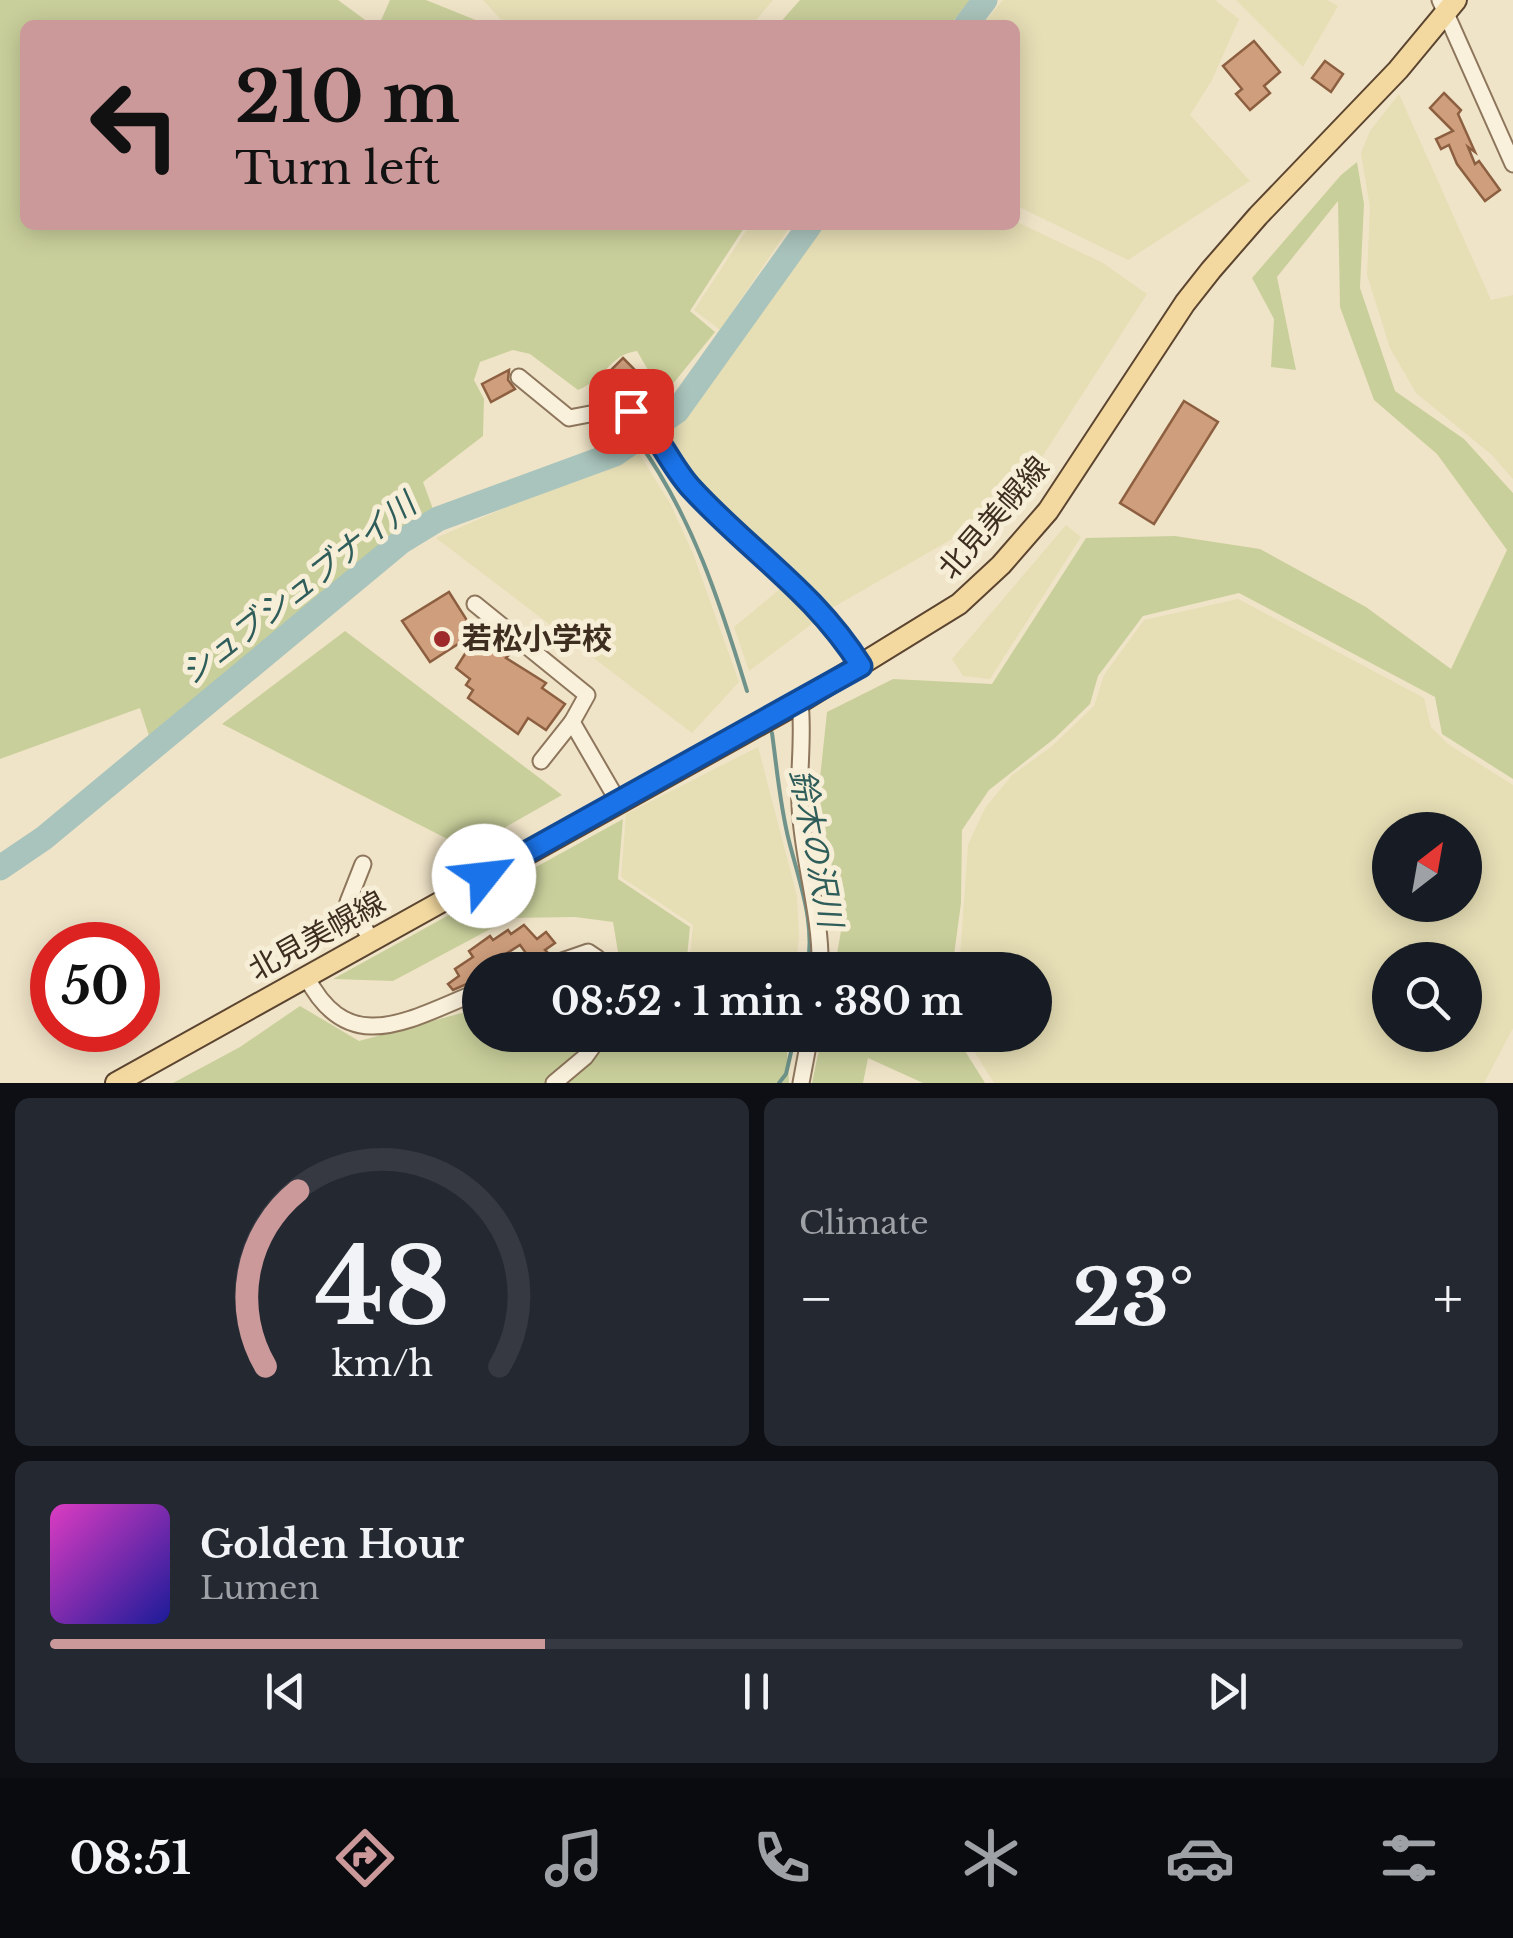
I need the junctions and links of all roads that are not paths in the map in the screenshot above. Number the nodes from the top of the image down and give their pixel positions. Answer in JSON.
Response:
{"nodes":[{"id":1,"x":1447,"y":5,"type":"edge"},
{"id":2,"x":1513,"y":164,"type":"edge"},
{"id":3,"x":519,"y":376,"type":"dead end"},
{"id":4,"x":475,"y":604,"type":"dead end"},
{"id":5,"x":861,"y":666,"type":"junction"},
{"id":6,"x":800,"y":702,"type":"junction"},
{"id":7,"x":572,"y":722,"type":"junction"},
{"id":8,"x":540,"y":761,"type":"dead end"},
{"id":9,"x":618,"y":803,"type":"junction"},
{"id":10,"x":363,"y":864,"type":"dead end"},
{"id":11,"x":371,"y":939,"type":"junction"},
{"id":12,"x":819,"y":952,"type":"edge"},
{"id":13,"x":306,"y":976,"type":"junction"},
{"id":14,"x":462,"y":998,"type":"edge"},
{"id":15,"x":589,"y":1052,"type":"edge"},
{"id":16,"x":807,"y":1052,"type":"edge"},
{"id":17,"x":116,"y":1083,"type":"edge"},
{"id":18,"x":554,"y":1083,"type":"edge"},
{"id":19,"x":801,"y":1083,"type":"edge"}],
"edges":[{"from":1,"to":2,"type":"street"},
{"from":1,"to":5,"type":"main road","name":"北見美幌線"},
{"from":3,"to":5,"type":"street"},
{"from":4,"to":7,"type":"street"},
{"from":5,"to":6,"type":"main road","name":"北見美幌線"},
{"from":6,"to":9,"type":"main road","name":"北見美幌線"},
{"from":6,"to":12,"type":"street"},
{"from":7,"to":8,"type":"street"},
{"from":7,"to":9,"type":"street"},
{"from":9,"to":11,"type":"main road","name":"北見美幌線"},
{"from":10,"to":11,"type":"street"},
{"from":11,"to":13,"type":"main road","name":"北見美幌線"},
{"from":13,"to":14,"type":"street"},
{"from":13,"to":17,"type":"main road","name":"北見美幌線"},
{"from":15,"to":18,"type":"street"},
{"from":16,"to":19,"type":"street"}]}
